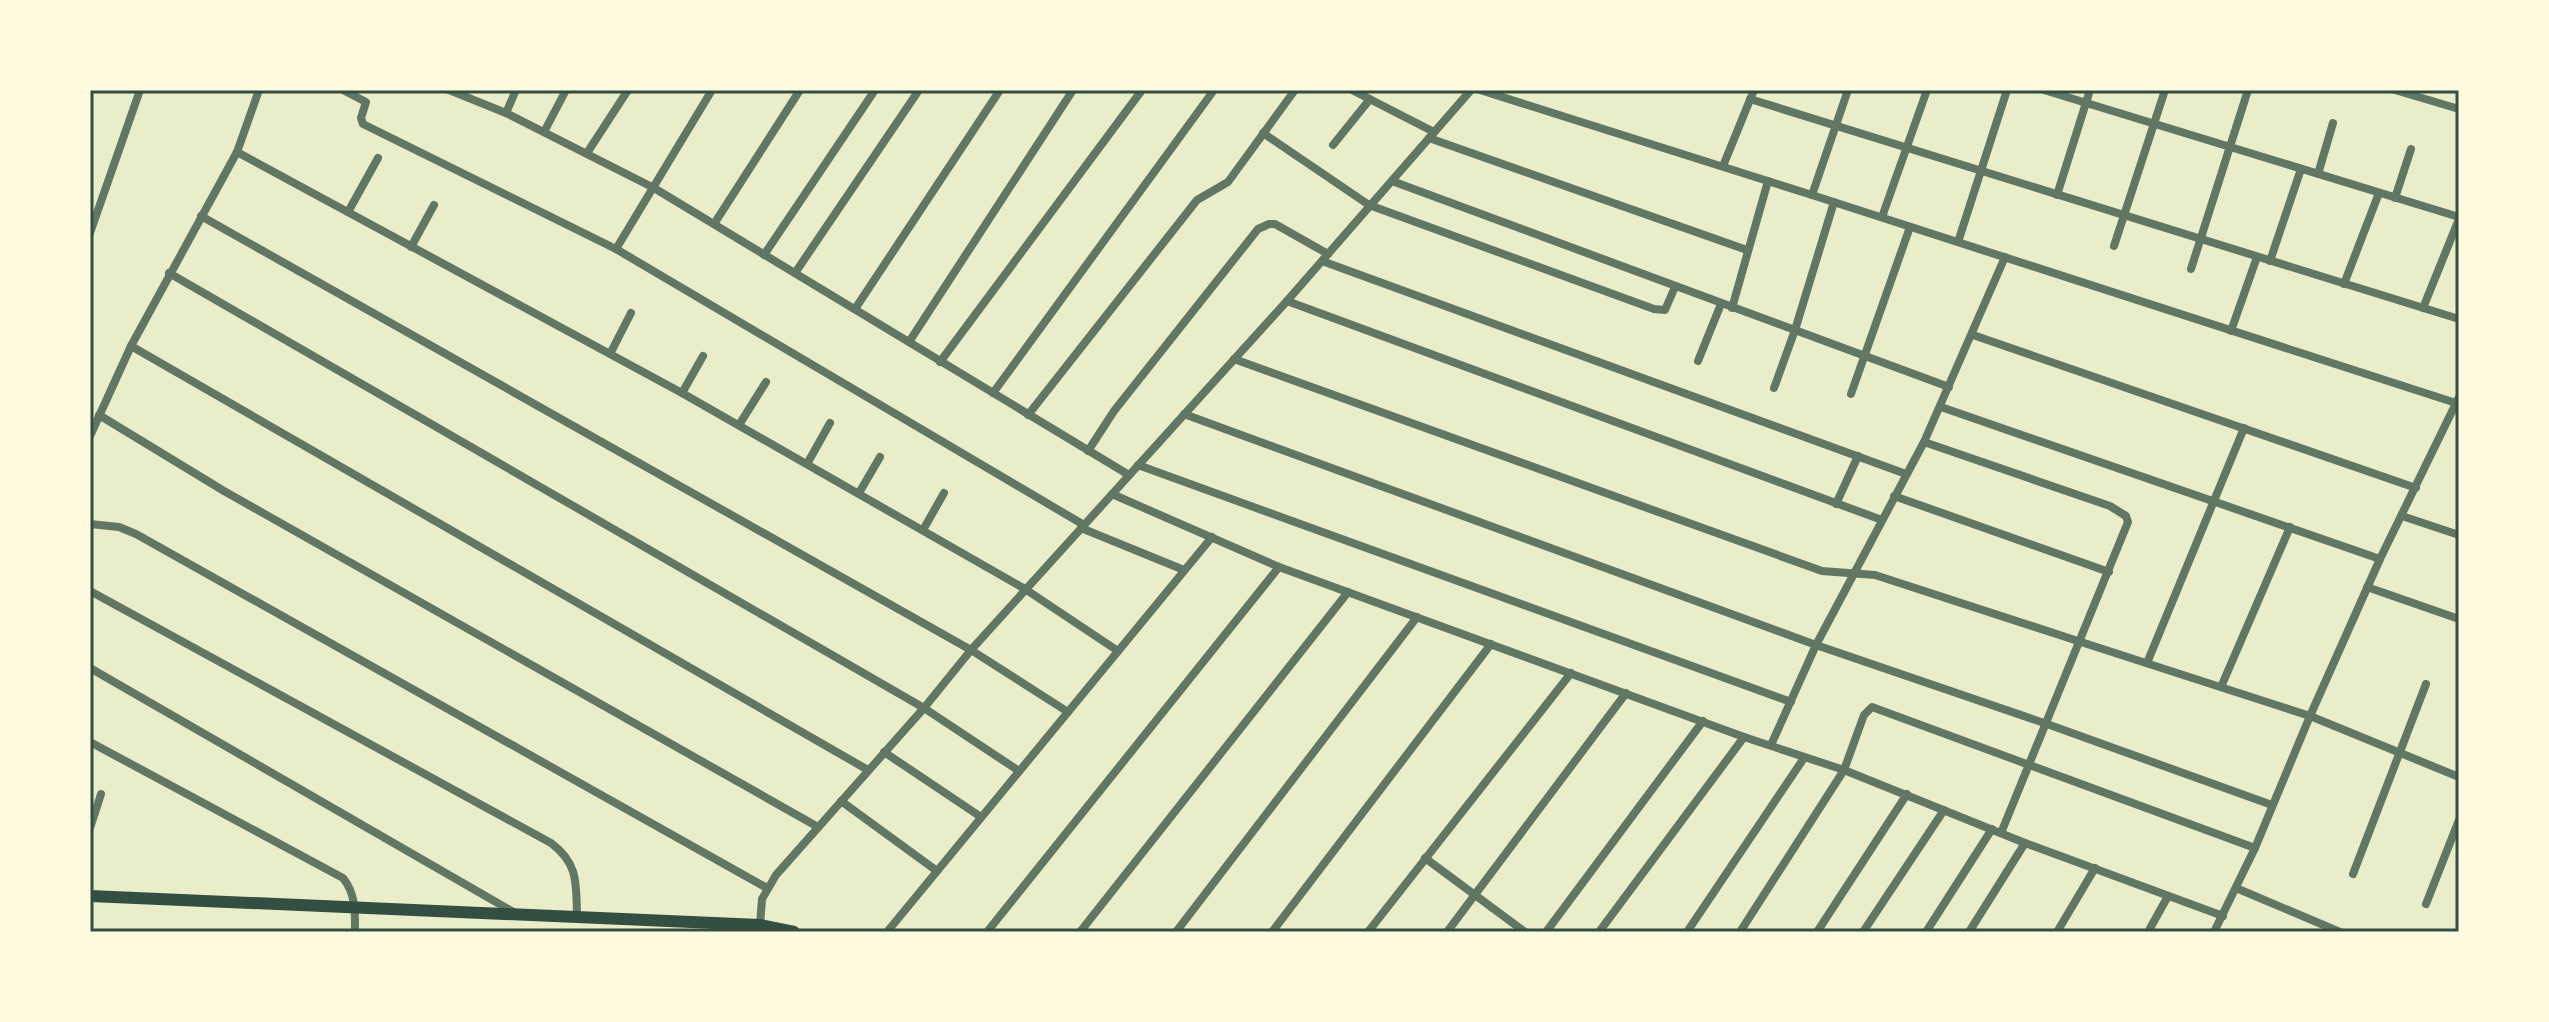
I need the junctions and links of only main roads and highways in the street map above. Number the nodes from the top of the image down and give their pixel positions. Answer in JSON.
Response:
{"nodes":[{"id":1,"x":90,"y":896,"type":"edge"},
{"id":2,"x":793,"y":932,"type":"edge"}],
"edges":[{"from":1,"to":2,"type":"main road"}]}
